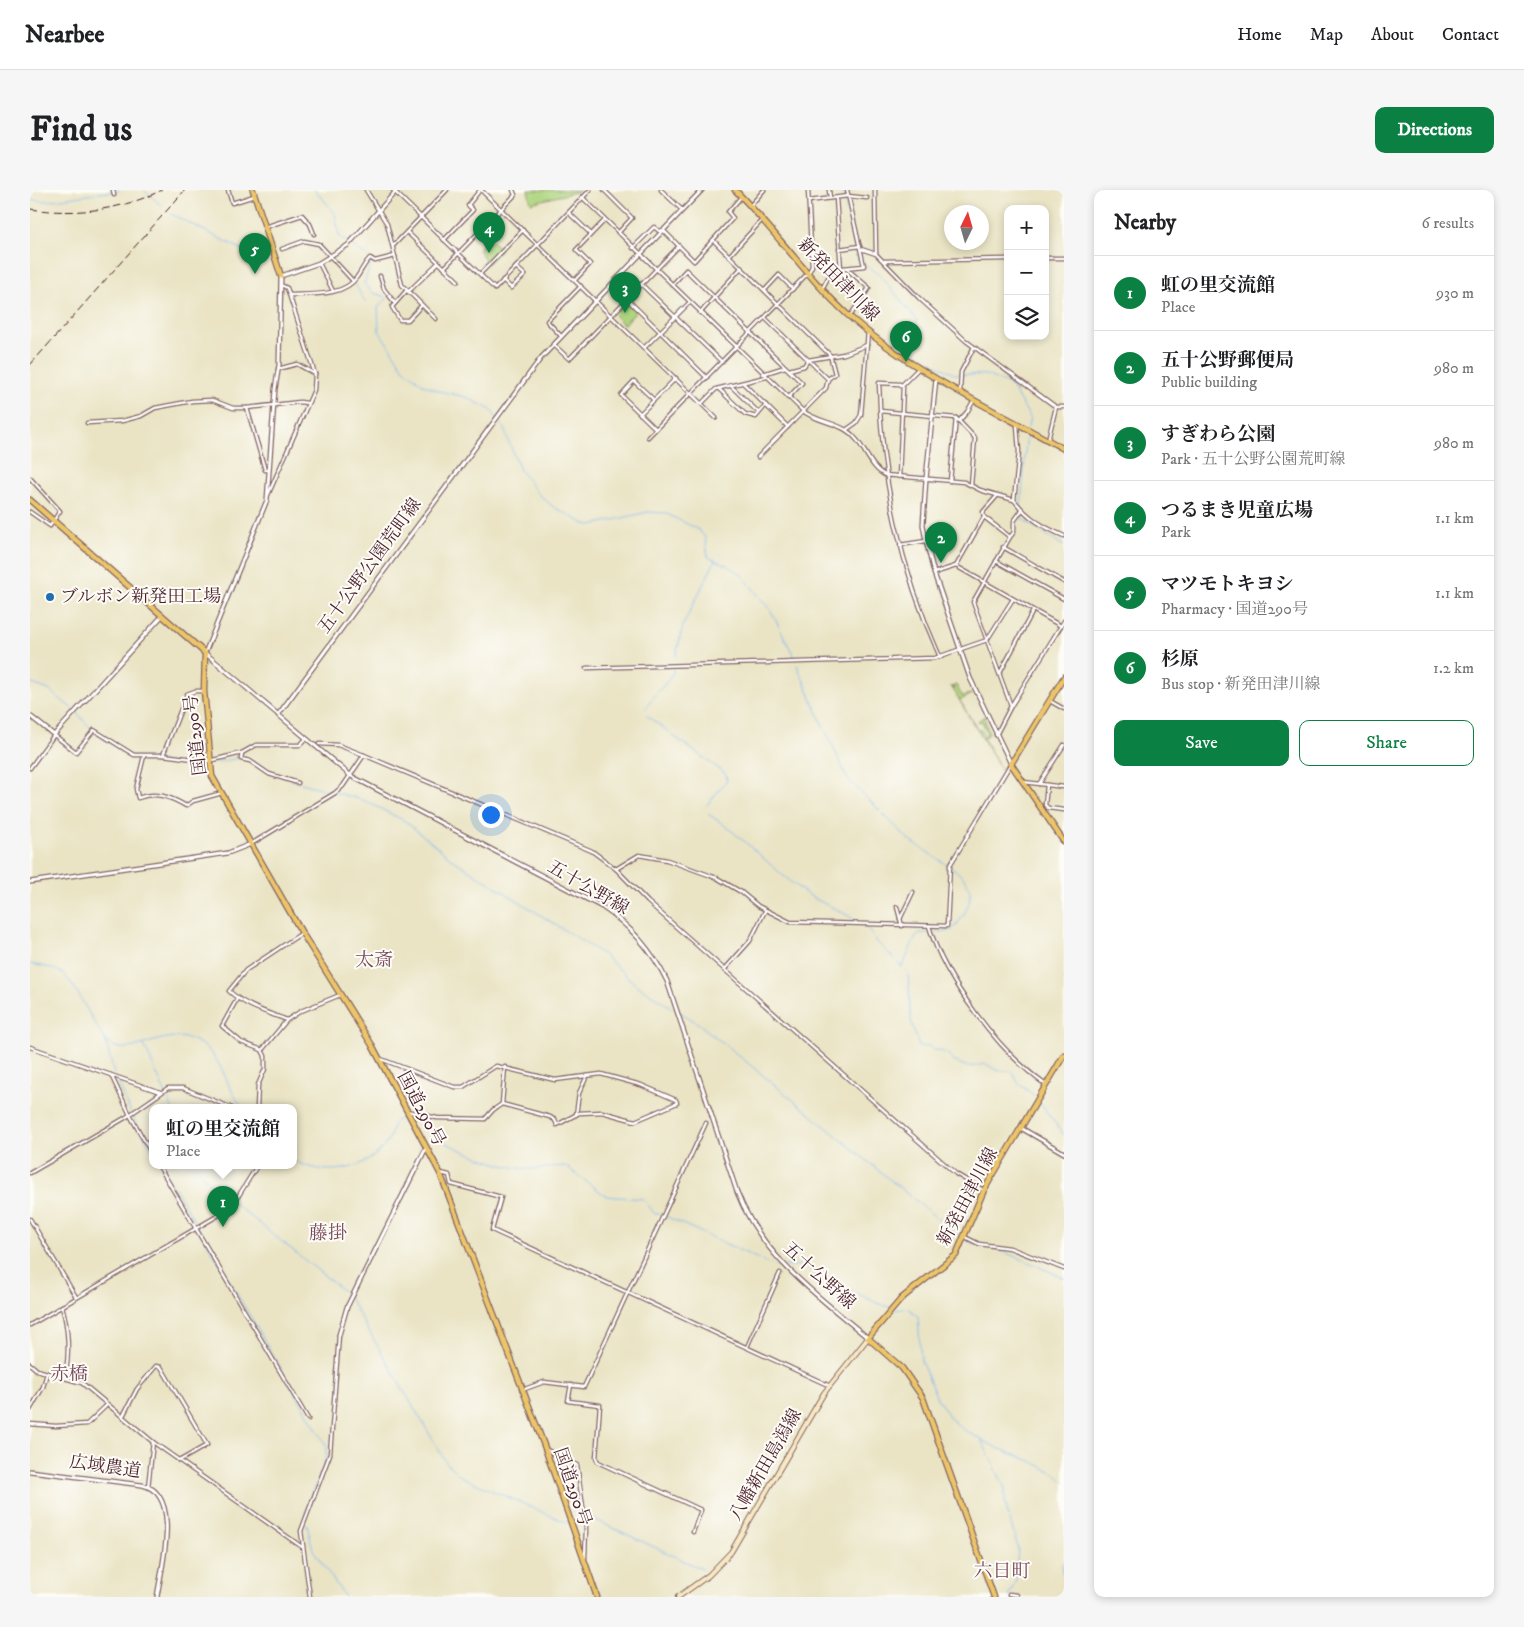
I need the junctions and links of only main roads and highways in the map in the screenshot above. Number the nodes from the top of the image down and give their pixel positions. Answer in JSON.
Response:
{"nodes":[{"id":1,"x":734,"y":190,"type":"edge"},
{"id":2,"x":254,"y":193,"type":"edge"},
{"id":3,"x":281,"y":276,"type":"road end"},
{"id":4,"x":1064,"y":449,"type":"edge"},
{"id":5,"x":30,"y":500,"type":"edge"},
{"id":6,"x":1063,"y":681,"type":"edge"},
{"id":7,"x":1064,"y":842,"type":"edge"},
{"id":8,"x":1064,"y":1055,"type":"edge"},
{"id":9,"x":868,"y":1338,"type":"junction"},
{"id":10,"x":597,"y":1597,"type":"edge"},
{"id":11,"x":678,"y":1597,"type":"edge"},
{"id":12,"x":994,"y":1597,"type":"edge"}],
"edges":[{"from":1,"to":4,"type":"main road","name":"新発田津川線"},
{"from":2,"to":3,"type":"main road"},
{"from":5,"to":10,"type":"main road","name":"国道290号"},
{"from":6,"to":7,"type":"main road"},
{"from":8,"to":9,"type":"main road","name":"新発田津川線"},
{"from":9,"to":11,"type":"main road","name":"八幡新田島潟線"},
{"from":9,"to":12,"type":"main road"}]}
